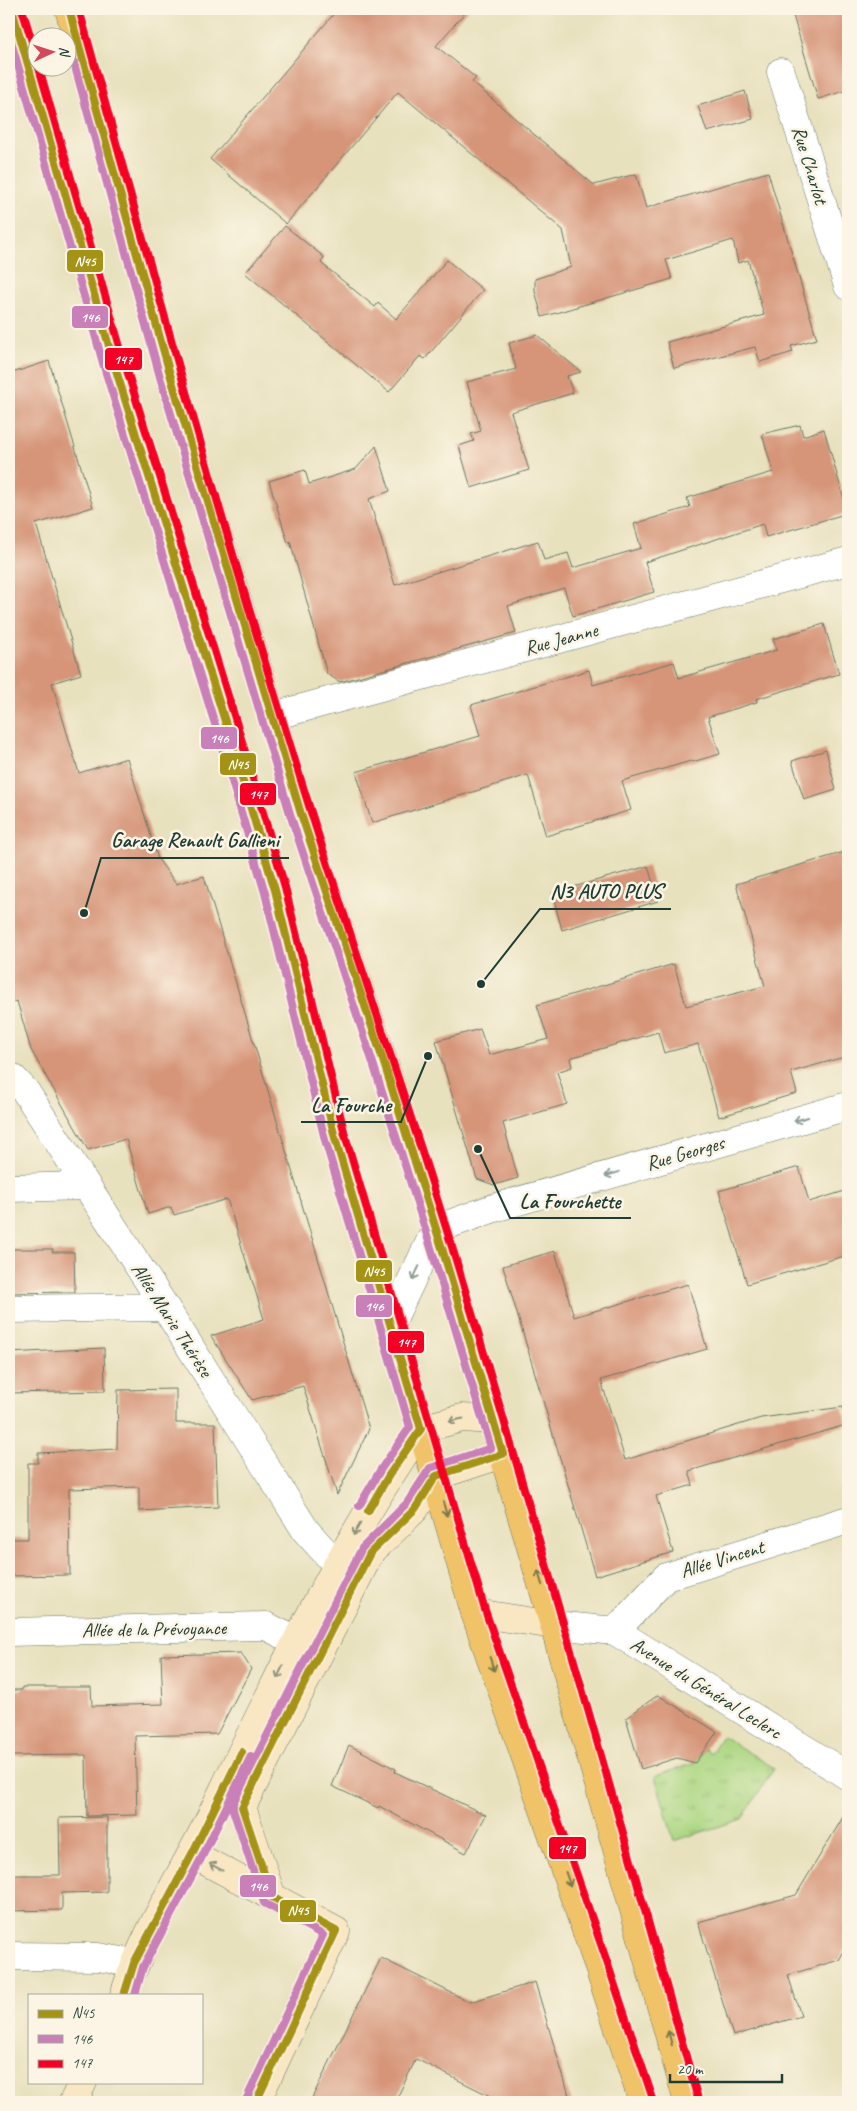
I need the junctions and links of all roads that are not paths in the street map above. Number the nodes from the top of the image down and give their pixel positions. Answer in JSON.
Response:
{"nodes":[{"id":1,"x":12,"y":9,"type":"edge"},
{"id":2,"x":69,"y":9,"type":"edge"},
{"id":3,"x":781,"y":72,"type":"dead end"},
{"id":4,"x":848,"y":286,"type":"edge"},
{"id":5,"x":848,"y":561,"type":"edge"},
{"id":6,"x":273,"y":716,"type":"junction"},
{"id":7,"x":9,"y":1076,"type":"edge"},
{"id":8,"x":848,"y":1106,"type":"edge"},
{"id":9,"x":85,"y":1186,"type":"junction"},
{"id":10,"x":9,"y":1188,"type":"edge"},
{"id":11,"x":436,"y":1228,"type":"junction"},
{"id":12,"x":165,"y":1307,"type":"junction"},
{"id":13,"x":9,"y":1309,"type":"edge"},
{"id":14,"x":391,"y":1323,"type":"junction"},
{"id":15,"x":493,"y":1420,"type":"junction"},
{"id":16,"x":420,"y":1429,"type":"junction"},
{"id":17,"x":503,"y":1454,"type":"junction"},
{"id":18,"x":436,"y":1476,"type":"junction"},
{"id":19,"x":848,"y":1520,"type":"edge"},
{"id":20,"x":336,"y":1564,"type":"junction"},
{"id":21,"x":351,"y":1590,"type":"junction"},
{"id":22,"x":475,"y":1613,"type":"junction"},
{"id":23,"x":554,"y":1625,"type":"junction"},
{"id":24,"x":615,"y":1631,"type":"junction"},
{"id":25,"x":9,"y":1632,"type":"edge"},
{"id":26,"x":296,"y":1641,"type":"junction"},
{"id":27,"x":848,"y":1776,"type":"edge"},
{"id":28,"x":192,"y":1854,"type":"junction"},
{"id":29,"x":272,"y":1897,"type":"junction"},
{"id":30,"x":9,"y":1956,"type":"edge"},
{"id":31,"x":134,"y":1963,"type":"junction"},
{"id":32,"x":124,"y":1994,"type":"edge"},
{"id":33,"x":81,"y":2084,"type":"edge"},
{"id":34,"x":73,"y":2102,"type":"edge"},
{"id":35,"x":256,"y":2102,"type":"edge"},
{"id":36,"x":643,"y":2102,"type":"edge"},
{"id":37,"x":688,"y":2102,"type":"edge"}],
"edges":[{"from":1,"to":14,"type":"main road"},
{"from":2,"to":6,"type":"main road"},
{"from":3,"to":4,"type":"street","name":"Rue Charlot"},
{"from":5,"to":6,"type":"street","name":"Rue Jeanne"},
{"from":6,"to":11,"type":"main road"},
{"from":7,"to":9,"type":"street","name":"Allée Marie Thérèse"},
{"from":8,"to":11,"type":"street","name":"Rue Georges","one_way":true},
{"from":9,"to":10,"type":"street"},
{"from":9,"to":12,"type":"street","name":"Allée Marie Thérèse"},
{"from":11,"to":14,"type":"street","one_way":true},
{"from":11,"to":15,"type":"main road"},
{"from":12,"to":13,"type":"street"},
{"from":12,"to":20,"type":"street","name":"Allée Marie Thérèse"},
{"from":14,"to":16,"type":"main road"},
{"from":15,"to":16,"type":"main road","one_way":true},
{"from":15,"to":17,"type":"main road"},
{"from":16,"to":18,"type":"main road"},
{"from":16,"to":20,"type":"main road","one_way":true},
{"from":17,"to":18,"type":"main road"},
{"from":23,"to":17,"type":"main road","one_way":true},
{"from":18,"to":21,"type":"main road"},
{"from":18,"to":22,"type":"main road","one_way":true},
{"from":19,"to":24,"type":"street","name":"Allée Vincent"},
{"from":20,"to":21,"type":"street","name":"Allée Marie Thérèse"},
{"from":20,"to":26,"type":"main road"},
{"from":21,"to":29,"type":"main road"},
{"from":22,"to":23,"type":"main road"},
{"from":22,"to":36,"type":"main road","one_way":true},
{"from":23,"to":24,"type":"street","name":"Avenue du Général Leclerc"},
{"from":37,"to":23,"type":"main road","one_way":true},
{"from":24,"to":27,"type":"street","name":"Avenue du Général Leclerc"},
{"from":25,"to":26,"type":"street","name":"Allée de la Prévoyance"},
{"from":26,"to":28,"type":"main road","one_way":true},
{"from":29,"to":28,"type":"main road","one_way":true},
{"from":28,"to":31,"type":"main road"},
{"from":29,"to":35,"type":"main road"},
{"from":30,"to":31,"type":"street"},
{"from":31,"to":32,"type":"main road"},
{"from":33,"to":34,"type":"main road"}]}
